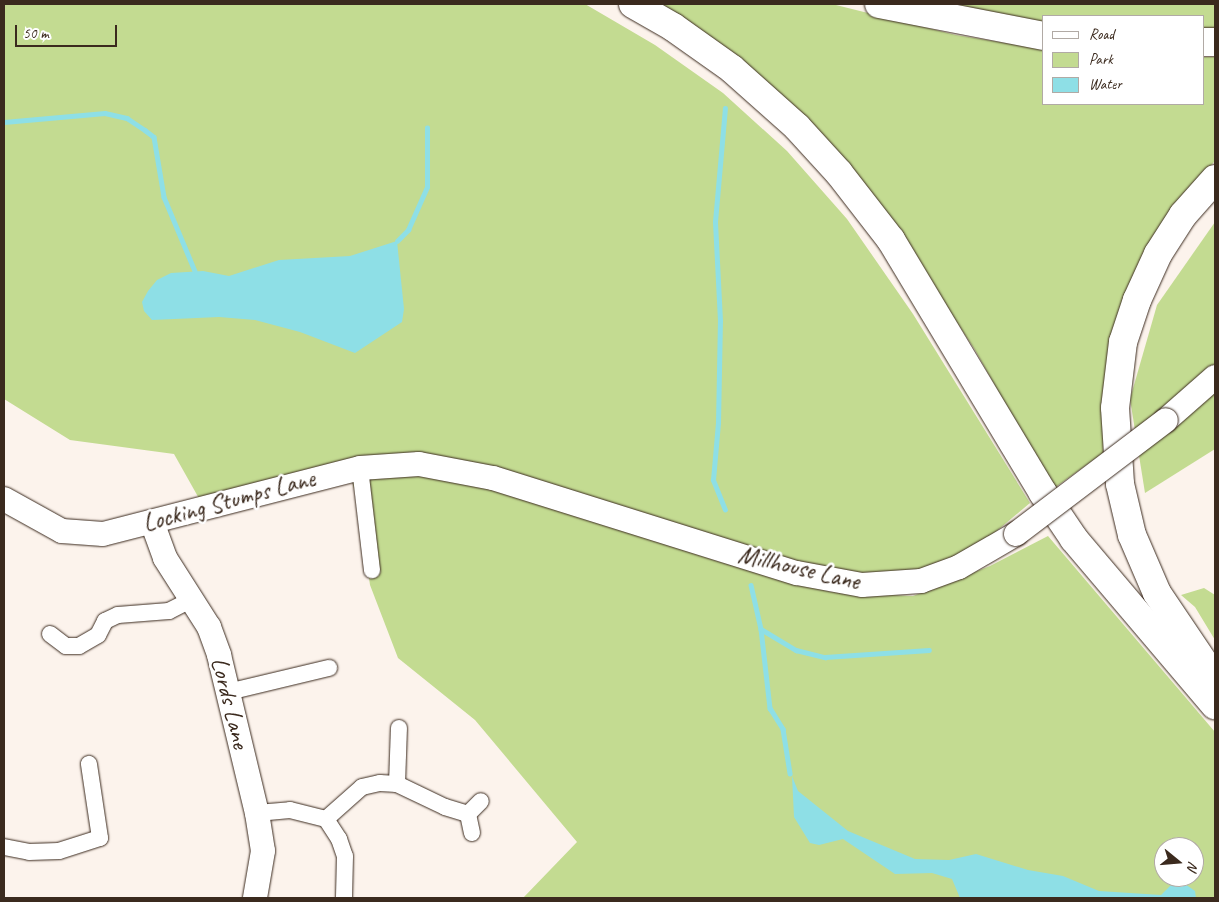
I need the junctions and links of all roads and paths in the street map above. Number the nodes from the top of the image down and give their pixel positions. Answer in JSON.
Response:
{"nodes":[{"id":1,"x":633,"y":4,"type":"edge"},
{"id":2,"x":879,"y":4,"type":"edge"},
{"id":3,"x":1042,"y":36,"type":"edge"},
{"id":4,"x":1215,"y":179,"type":"edge"},
{"id":5,"x":1215,"y":377,"type":"edge"},
{"id":6,"x":360,"y":468,"type":"junction"},
{"id":7,"x":4,"y":499,"type":"edge"},
{"id":8,"x":152,"y":522,"type":"junction"},
{"id":9,"x":372,"y":570,"type":"dead end"},
{"id":10,"x":192,"y":600,"type":"junction"},
{"id":11,"x":50,"y":634,"type":"dead end"},
{"id":12,"x":329,"y":668,"type":"dead end"},
{"id":13,"x":1215,"y":679,"type":"edge"},
{"id":14,"x":228,"y":692,"type":"junction"},
{"id":15,"x":1215,"y":706,"type":"edge"},
{"id":16,"x":399,"y":728,"type":"dead end"},
{"id":17,"x":89,"y":764,"type":"dead end"},
{"id":18,"x":398,"y":784,"type":"junction"},
{"id":19,"x":481,"y":801,"type":"dead end"},
{"id":20,"x":257,"y":813,"type":"junction"},
{"id":21,"x":468,"y":814,"type":"junction"},
{"id":22,"x":326,"y":819,"type":"junction"},
{"id":23,"x":472,"y":833,"type":"dead end"},
{"id":24,"x":4,"y":847,"type":"edge"},
{"id":25,"x":255,"y":898,"type":"edge"},
{"id":26,"x":344,"y":898,"type":"edge"}],
"edges":[{"from":1,"to":15,"type":"highway"},
{"from":2,"to":3,"type":"highway"},
{"from":4,"to":13,"type":"highway"},
{"from":5,"to":6,"type":"street","name":"Millhouse Lane","bridge":true},
{"from":6,"to":8,"type":"street","name":"Locking Stumps Lane"},
{"from":6,"to":9,"type":"street"},
{"from":7,"to":8,"type":"street","name":"Locking Stumps Lane"},
{"from":8,"to":10,"type":"street","name":"Lords Lane"},
{"from":10,"to":11,"type":"street"},
{"from":10,"to":14,"type":"street","name":"Lords Lane"},
{"from":12,"to":14,"type":"street"},
{"from":14,"to":20,"type":"street","name":"Lords Lane"},
{"from":16,"to":18,"type":"street"},
{"from":17,"to":24,"type":"street"},
{"from":18,"to":21,"type":"street"},
{"from":18,"to":22,"type":"street"},
{"from":19,"to":21,"type":"street"},
{"from":20,"to":22,"type":"street"},
{"from":20,"to":25,"type":"street","name":"Lords Lane"},
{"from":21,"to":23,"type":"street"},
{"from":22,"to":26,"type":"street"}]}
